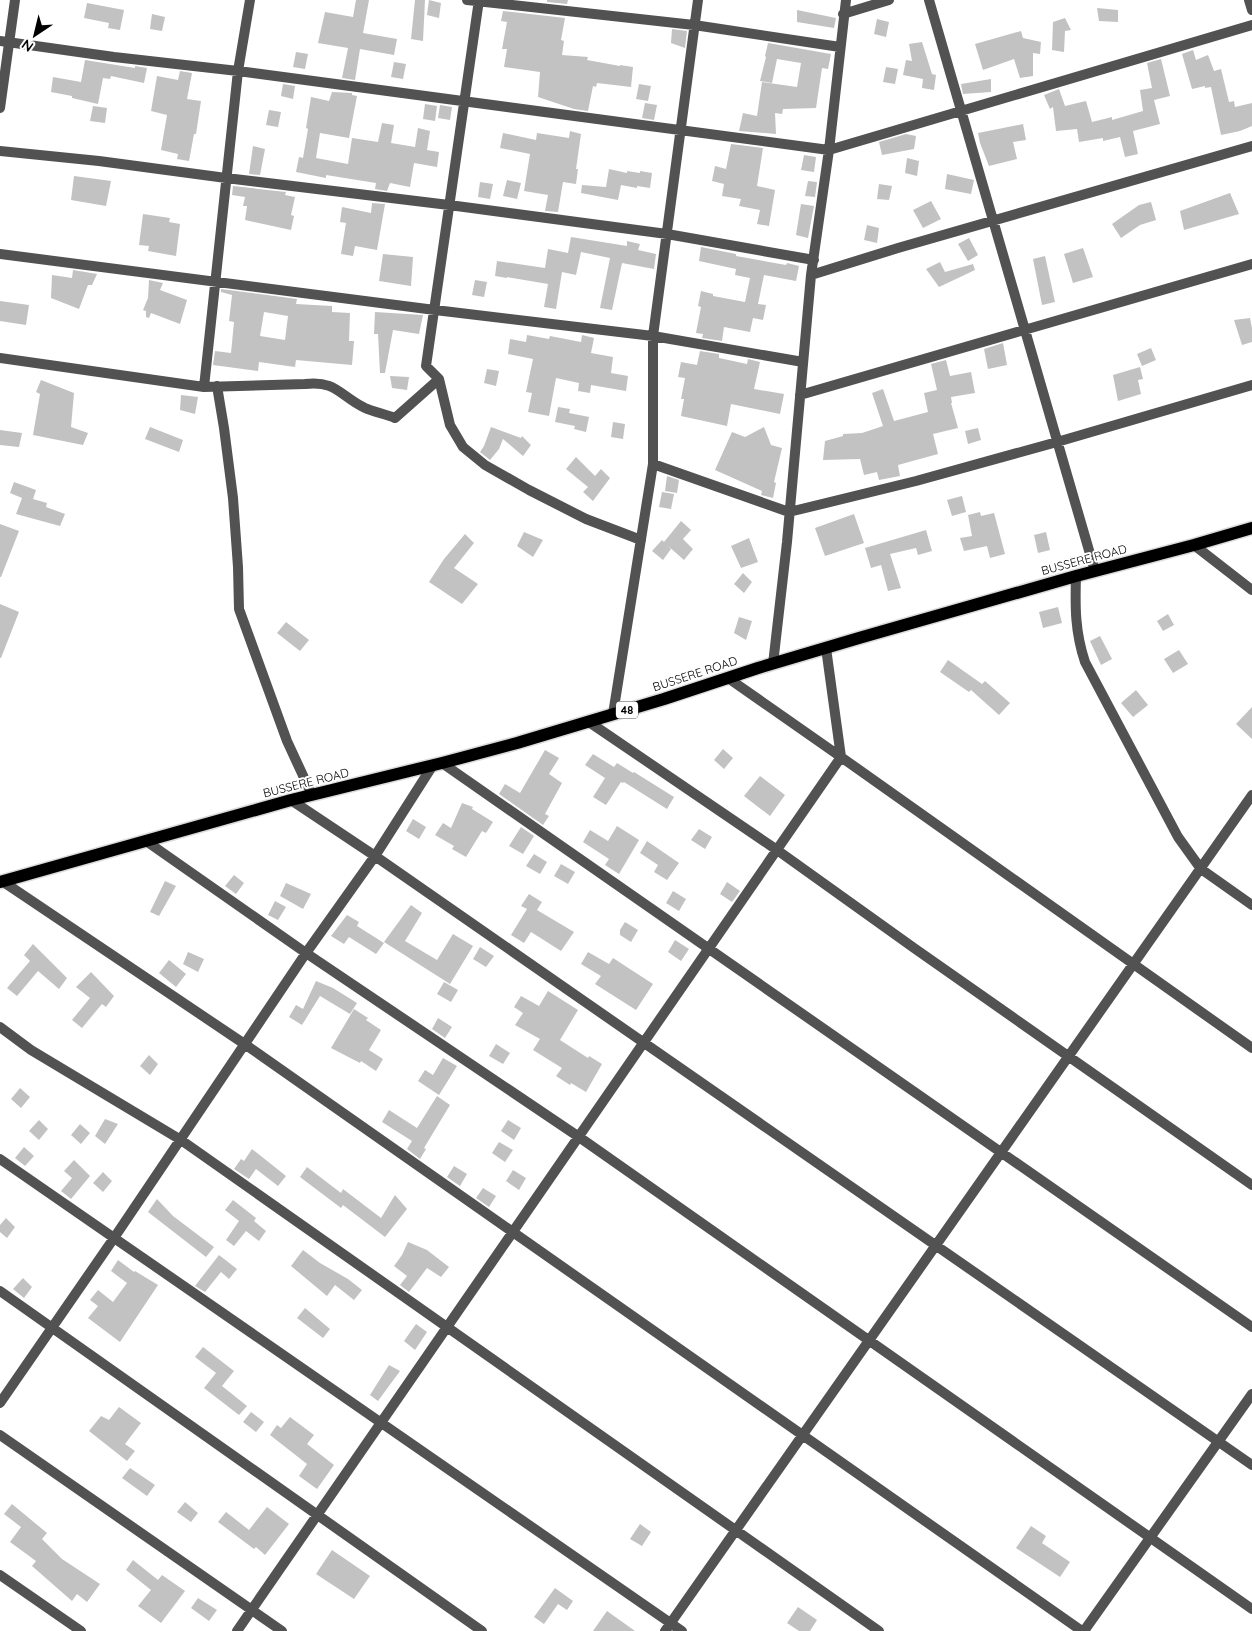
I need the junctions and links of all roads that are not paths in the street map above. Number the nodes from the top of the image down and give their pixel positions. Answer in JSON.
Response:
{"nodes":[{"id":1,"x":15,"y":0,"type":"edge"},
{"id":2,"x":250,"y":0,"type":"edge"},
{"id":3,"x":467,"y":0,"type":"edge"},
{"id":4,"x":698,"y":0,"type":"edge"},
{"id":5,"x":846,"y":0,"type":"edge"},
{"id":6,"x":890,"y":0,"type":"edge"},
{"id":7,"x":929,"y":0,"type":"edge"},
{"id":8,"x":1249,"y":0,"type":"edge"},
{"id":9,"x":479,"y":1,"type":"edge"},
{"id":10,"x":1252,"y":10,"type":"edge"},
{"id":11,"x":844,"y":14,"type":"junction"},
{"id":12,"x":694,"y":24,"type":"junction"},
{"id":13,"x":1252,"y":25,"type":"edge"},
{"id":14,"x":4,"y":41,"type":"edge"},
{"id":15,"x":840,"y":46,"type":"junction"},
{"id":16,"x":238,"y":71,"type":"junction"},
{"id":17,"x":464,"y":101,"type":"junction"},
{"id":18,"x":0,"y":108,"type":"edge"},
{"id":19,"x":961,"y":111,"type":"junction"},
{"id":20,"x":679,"y":130,"type":"junction"},
{"id":21,"x":1252,"y":146,"type":"edge"},
{"id":22,"x":829,"y":150,"type":"junction"},
{"id":23,"x":0,"y":151,"type":"edge"},
{"id":24,"x":226,"y":178,"type":"junction"},
{"id":25,"x":449,"y":205,"type":"junction"},
{"id":26,"x":993,"y":221,"type":"junction"},
{"id":27,"x":667,"y":234,"type":"junction"},
{"id":28,"x":0,"y":254,"type":"edge"},
{"id":29,"x":814,"y":260,"type":"junction"},
{"id":30,"x":1252,"y":264,"type":"edge"},
{"id":31,"x":811,"y":276,"type":"junction"},
{"id":32,"x":216,"y":281,"type":"junction"},
{"id":33,"x":434,"y":310,"type":"junction"},
{"id":34,"x":1024,"y":330,"type":"junction"},
{"id":35,"x":653,"y":336,"type":"junction"},
{"id":36,"x":0,"y":358,"type":"edge"},
{"id":37,"x":804,"y":362,"type":"junction"},
{"id":38,"x":439,"y":379,"type":"junction"},
{"id":39,"x":1252,"y":385,"type":"edge"},
{"id":40,"x":216,"y":386,"type":"junction"},
{"id":41,"x":204,"y":387,"type":"junction"},
{"id":42,"x":800,"y":395,"type":"junction"},
{"id":43,"x":1057,"y":442,"type":"junction"},
{"id":44,"x":653,"y":464,"type":"junction"},
{"id":45,"x":790,"y":512,"type":"junction"},
{"id":46,"x":1252,"y":528,"type":"edge"},
{"id":47,"x":641,"y":540,"type":"junction"},
{"id":48,"x":1194,"y":545,"type":"junction"},
{"id":49,"x":1095,"y":571,"type":"junction"},
{"id":50,"x":1076,"y":576,"type":"junction"},
{"id":51,"x":1252,"y":590,"type":"edge"},
{"id":52,"x":826,"y":648,"type":"junction"},
{"id":53,"x":773,"y":664,"type":"junction"},
{"id":54,"x":728,"y":678,"type":"junction"},
{"id":55,"x":613,"y":714,"type":"junction"},
{"id":56,"x":588,"y":722,"type":"junction"},
{"id":57,"x":841,"y":757,"type":"junction"},
{"id":58,"x":438,"y":764,"type":"junction"},
{"id":59,"x":312,"y":795,"type":"junction"},
{"id":60,"x":1252,"y":796,"type":"edge"},
{"id":61,"x":291,"y":800,"type":"junction"},
{"id":62,"x":146,"y":841,"type":"junction"},
{"id":63,"x":777,"y":850,"type":"junction"},
{"id":64,"x":375,"y":856,"type":"junction"},
{"id":65,"x":1200,"y":869,"type":"junction"},
{"id":66,"x":1,"y":882,"type":"edge"},
{"id":67,"x":1252,"y":905,"type":"edge"},
{"id":68,"x":709,"y":949,"type":"junction"},
{"id":69,"x":306,"y":953,"type":"junction"},
{"id":70,"x":1134,"y":964,"type":"junction"},
{"id":71,"x":0,"y":1028,"type":"edge"},
{"id":72,"x":644,"y":1043,"type":"junction"},
{"id":73,"x":246,"y":1045,"type":"junction"},
{"id":74,"x":1252,"y":1048,"type":"edge"},
{"id":75,"x":1069,"y":1056,"type":"junction"},
{"id":76,"x":579,"y":1137,"type":"junction"},
{"id":77,"x":181,"y":1140,"type":"junction"},
{"id":78,"x":1001,"y":1153,"type":"junction"},
{"id":79,"x":0,"y":1159,"type":"edge"},
{"id":80,"x":1252,"y":1185,"type":"edge"},
{"id":81,"x":513,"y":1232,"type":"junction"},
{"id":82,"x":114,"y":1238,"type":"junction"},
{"id":83,"x":936,"y":1246,"type":"junction"},
{"id":84,"x":0,"y":1291,"type":"edge"},
{"id":85,"x":52,"y":1327,"type":"junction"},
{"id":86,"x":447,"y":1327,"type":"junction"},
{"id":87,"x":1252,"y":1327,"type":"edge"},
{"id":88,"x":869,"y":1340,"type":"junction"},
{"id":89,"x":1252,"y":1394,"type":"edge"},
{"id":90,"x":0,"y":1403,"type":"edge"},
{"id":91,"x":381,"y":1423,"type":"junction"},
{"id":92,"x":0,"y":1435,"type":"edge"},
{"id":93,"x":803,"y":1435,"type":"junction"},
{"id":94,"x":1218,"y":1442,"type":"junction"},
{"id":95,"x":1252,"y":1465,"type":"edge"},
{"id":96,"x":318,"y":1514,"type":"junction"},
{"id":97,"x":736,"y":1530,"type":"junction"},
{"id":98,"x":1150,"y":1538,"type":"junction"},
{"id":99,"x":0,"y":1575,"type":"edge"},
{"id":100,"x":1252,"y":1609,"type":"edge"},
{"id":101,"x":252,"y":1610,"type":"junction"},
{"id":102,"x":668,"y":1627,"type":"edge"},
{"id":103,"x":81,"y":1631,"type":"edge"},
{"id":104,"x":237,"y":1631,"type":"edge"},
{"id":105,"x":282,"y":1631,"type":"edge"},
{"id":106,"x":482,"y":1631,"type":"edge"},
{"id":107,"x":682,"y":1631,"type":"edge"},
{"id":108,"x":879,"y":1631,"type":"edge"},
{"id":109,"x":1083,"y":1631,"type":"edge"}],
"edges":[{"from":1,"to":14,"type":"street"},
{"from":2,"to":16,"type":"street"},
{"from":3,"to":9,"type":"street"},
{"from":4,"to":12,"type":"street"},
{"from":5,"to":11,"type":"street"},
{"from":6,"to":11,"type":"street"},
{"from":7,"to":19,"type":"street"},
{"from":8,"to":10,"type":"street"},
{"from":9,"to":12,"type":"street"},
{"from":9,"to":17,"type":"street"},
{"from":11,"to":15,"type":"street"},
{"from":12,"to":15,"type":"street"},
{"from":12,"to":20,"type":"street"},
{"from":13,"to":19,"type":"street"},
{"from":14,"to":16,"type":"street"},
{"from":14,"to":18,"type":"street"},
{"from":15,"to":22,"type":"street"},
{"from":16,"to":17,"type":"street"},
{"from":16,"to":24,"type":"street"},
{"from":17,"to":20,"type":"street"},
{"from":17,"to":25,"type":"street"},
{"from":19,"to":22,"type":"street"},
{"from":19,"to":26,"type":"street"},
{"from":20,"to":22,"type":"street"},
{"from":20,"to":27,"type":"street"},
{"from":21,"to":26,"type":"street"},
{"from":22,"to":29,"type":"street"},
{"from":23,"to":24,"type":"street"},
{"from":24,"to":25,"type":"street"},
{"from":24,"to":32,"type":"street"},
{"from":25,"to":27,"type":"street"},
{"from":25,"to":33,"type":"street"},
{"from":26,"to":31,"type":"street"},
{"from":26,"to":34,"type":"street"},
{"from":27,"to":29,"type":"street"},
{"from":27,"to":35,"type":"street"},
{"from":28,"to":32,"type":"street"},
{"from":29,"to":31,"type":"street"},
{"from":30,"to":34,"type":"street"},
{"from":31,"to":37,"type":"street"},
{"from":32,"to":33,"type":"street"},
{"from":32,"to":41,"type":"street"},
{"from":33,"to":35,"type":"street"},
{"from":33,"to":38,"type":"street"},
{"from":34,"to":42,"type":"street"},
{"from":34,"to":43,"type":"street"},
{"from":35,"to":37,"type":"street"},
{"from":35,"to":44,"type":"street"},
{"from":36,"to":41,"type":"street"},
{"from":37,"to":42,"type":"street"},
{"from":38,"to":40,"type":"street"},
{"from":38,"to":47,"type":"street"},
{"from":39,"to":43,"type":"street"},
{"from":40,"to":41,"type":"street"},
{"from":40,"to":59,"type":"street"},
{"from":42,"to":45,"type":"street"},
{"from":43,"to":45,"type":"street"},
{"from":43,"to":49,"type":"street"},
{"from":44,"to":45,"type":"street"},
{"from":44,"to":47,"type":"street"},
{"from":45,"to":53,"type":"street"},
{"from":46,"to":48,"type":"main road","name":"BUSSERE ROAD","number":"48"},
{"from":47,"to":55,"type":"street"},
{"from":48,"to":49,"type":"main road","name":"BUSSERE ROAD","number":"48"},
{"from":48,"to":51,"type":"street"},
{"from":49,"to":50,"type":"main road","name":"BUSSERE ROAD","number":"48"},
{"from":50,"to":52,"type":"main road","name":"BUSSERE ROAD","number":"48"},
{"from":50,"to":65,"type":"street"},
{"from":52,"to":53,"type":"main road","name":"BUSSERE ROAD","number":"48"},
{"from":52,"to":57,"type":"street"},
{"from":53,"to":54,"type":"main road","name":"BUSSERE ROAD","number":"48"},
{"from":54,"to":55,"type":"main road","name":"BUSSERE ROAD","number":"48"},
{"from":54,"to":57,"type":"street"},
{"from":55,"to":56,"type":"main road","name":"BUSSERE ROAD","number":"48"},
{"from":56,"to":58,"type":"main road","name":"BUSSERE ROAD","number":"48"},
{"from":56,"to":63,"type":"street"},
{"from":57,"to":63,"type":"street"},
{"from":57,"to":70,"type":"street"},
{"from":58,"to":59,"type":"main road","name":"BUSSERE ROAD","number":"48"},
{"from":58,"to":64,"type":"street"},
{"from":58,"to":68,"type":"street"},
{"from":59,"to":61,"type":"main road","name":"BUSSERE ROAD","number":"48"},
{"from":60,"to":65,"type":"street"},
{"from":61,"to":62,"type":"main road","name":"BUSSERE ROAD","number":"48"},
{"from":61,"to":64,"type":"street"},
{"from":62,"to":66,"type":"main road","name":"BUSSERE ROAD","number":"48"},
{"from":62,"to":69,"type":"street"},
{"from":63,"to":68,"type":"street"},
{"from":63,"to":75,"type":"street"},
{"from":64,"to":69,"type":"street"},
{"from":64,"to":72,"type":"street"},
{"from":65,"to":67,"type":"street"},
{"from":65,"to":70,"type":"street"},
{"from":66,"to":73,"type":"street"},
{"from":68,"to":72,"type":"street"},
{"from":68,"to":78,"type":"street"},
{"from":69,"to":73,"type":"street"},
{"from":69,"to":76,"type":"street"},
{"from":70,"to":74,"type":"street"},
{"from":70,"to":75,"type":"street"},
{"from":71,"to":77,"type":"street"},
{"from":72,"to":76,"type":"street"},
{"from":72,"to":83,"type":"street"},
{"from":73,"to":77,"type":"street"},
{"from":73,"to":81,"type":"street"},
{"from":75,"to":78,"type":"street"},
{"from":75,"to":80,"type":"street"},
{"from":76,"to":81,"type":"street"},
{"from":76,"to":88,"type":"street"},
{"from":77,"to":82,"type":"street"},
{"from":77,"to":86,"type":"street"},
{"from":78,"to":83,"type":"street"},
{"from":78,"to":87,"type":"street"},
{"from":79,"to":82,"type":"street"},
{"from":81,"to":86,"type":"street"},
{"from":81,"to":93,"type":"street"},
{"from":82,"to":85,"type":"street"},
{"from":82,"to":91,"type":"street"},
{"from":83,"to":88,"type":"street"},
{"from":83,"to":94,"type":"street"},
{"from":84,"to":85,"type":"street"},
{"from":85,"to":90,"type":"street"},
{"from":85,"to":96,"type":"street"},
{"from":86,"to":91,"type":"street"},
{"from":86,"to":97,"type":"street"},
{"from":88,"to":93,"type":"street"},
{"from":88,"to":98,"type":"street"},
{"from":89,"to":94,"type":"street"},
{"from":91,"to":96,"type":"street"},
{"from":91,"to":102,"type":"street"},
{"from":92,"to":101,"type":"street"},
{"from":93,"to":97,"type":"street"},
{"from":93,"to":109,"type":"street"},
{"from":94,"to":95,"type":"street"},
{"from":94,"to":98,"type":"street"},
{"from":96,"to":101,"type":"street"},
{"from":96,"to":106,"type":"street"},
{"from":97,"to":102,"type":"street"},
{"from":97,"to":108,"type":"street"},
{"from":98,"to":100,"type":"street"},
{"from":98,"to":109,"type":"street"},
{"from":99,"to":103,"type":"street"},
{"from":101,"to":104,"type":"street"},
{"from":101,"to":105,"type":"street"},
{"from":102,"to":107,"type":"street"}]}
